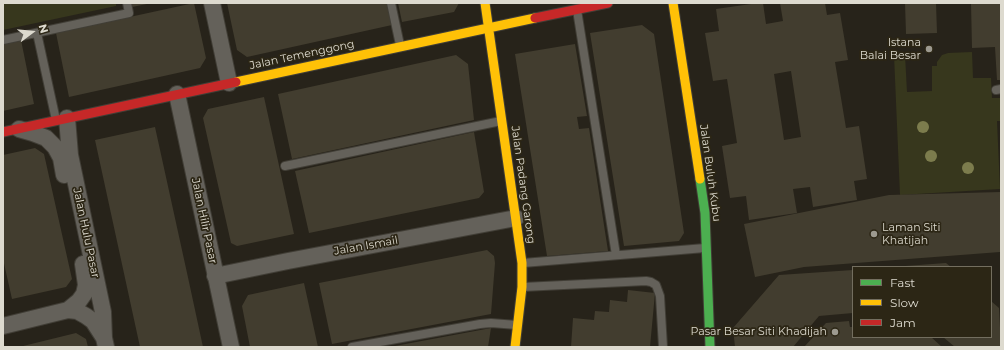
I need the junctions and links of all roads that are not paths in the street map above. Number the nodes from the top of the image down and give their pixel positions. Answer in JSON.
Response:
{"nodes":[{"id":1,"x":127,"y":3,"type":"edge"},
{"id":2,"x":212,"y":3,"type":"edge"},
{"id":3,"x":392,"y":3,"type":"edge"},
{"id":4,"x":485,"y":3,"type":"edge"},
{"id":5,"x":608,"y":3,"type":"edge"},
{"id":6,"x":673,"y":3,"type":"edge"},
{"id":7,"x":581,"y":7,"type":"edge"},
{"id":8,"x":489,"y":26,"type":"junction"},
{"id":9,"x":37,"y":32,"type":"junction"},
{"id":10,"x":3,"y":40,"type":"edge"},
{"id":11,"x":400,"y":46,"type":"junction"},
{"id":12,"x":228,"y":83,"type":"junction"},
{"id":13,"x":177,"y":94,"type":"junction"},
{"id":14,"x":61,"y":120,"type":"junction"},
{"id":15,"x":502,"y":121,"type":"junction"},
{"id":16,"x":10,"y":131,"type":"edge"},
{"id":17,"x":285,"y":166,"type":"dead end"},
{"id":18,"x":516,"y":218,"type":"junction"},
{"id":19,"x":706,"y":248,"type":"junction"},
{"id":20,"x":616,"y":255,"type":"junction"},
{"id":21,"x":522,"y":263,"type":"junction"},
{"id":22,"x":216,"y":276,"type":"junction"},
{"id":23,"x":522,"y":287,"type":"junction"},
{"id":24,"x":68,"y":310,"type":"junction"},
{"id":25,"x":3,"y":326,"type":"edge"},
{"id":26,"x":518,"y":326,"type":"junction"},
{"id":27,"x":105,"y":343,"type":"edge"},
{"id":28,"x":230,"y":347,"type":"edge"},
{"id":29,"x":352,"y":347,"type":"edge"},
{"id":30,"x":515,"y":347,"type":"edge"},
{"id":31,"x":663,"y":347,"type":"edge"},
{"id":32,"x":710,"y":347,"type":"edge"}],
"edges":[{"from":1,"to":9,"type":"lane"},
{"from":2,"to":12,"type":"street"},
{"from":3,"to":11,"type":"lane"},
{"from":4,"to":8,"type":"street","name":"Jalan Padang Garong"},
{"from":5,"to":7,"type":"street","name":"Jalan Temenggong"},
{"from":6,"to":19,"type":"street","name":"Jalan Buluh Kubu"},
{"from":7,"to":8,"type":"street","name":"Jalan Temenggong"},
{"from":7,"to":20,"type":"lane"},
{"from":8,"to":11,"type":"street","name":"Jalan Temenggong"},
{"from":8,"to":15,"type":"street","name":"Jalan Padang Garong"},
{"from":9,"to":10,"type":"lane"},
{"from":9,"to":14,"type":"lane"},
{"from":11,"to":12,"type":"street","name":"Jalan Temenggong"},
{"from":12,"to":13,"type":"street","name":"Jalan Temenggong"},
{"from":13,"to":14,"type":"street","name":"Jalan Temenggong"},
{"from":13,"to":22,"type":"street","name":"Jalan Hilir Pasar"},
{"from":14,"to":16,"type":"street","name":"Jalan Temenggong"},
{"from":14,"to":27,"type":"street","name":"Jalan Hulu Pasar"},
{"from":15,"to":17,"type":"lane"},
{"from":15,"to":18,"type":"street","name":"Jalan Padang Garong"},
{"from":16,"to":24,"type":"street","name":"Jalan Hulu Pasar"},
{"from":18,"to":21,"type":"street","name":"Jalan Padang Garong"},
{"from":18,"to":22,"type":"street","name":"Jalan Ismail"},
{"from":19,"to":20,"type":"lane"},
{"from":19,"to":32,"type":"street","name":"Jalan Buluh Kubu"},
{"from":20,"to":21,"type":"lane"},
{"from":21,"to":23,"type":"street","name":"Jalan Padang Garong"},
{"from":22,"to":28,"type":"street","name":"Jalan Hilir Pasar"},
{"from":23,"to":26,"type":"street","name":"Jalan Padang Garong"},
{"from":23,"to":31,"type":"lane"},
{"from":24,"to":25,"type":"street"},
{"from":24,"to":27,"type":"street"},
{"from":26,"to":29,"type":"lane"},
{"from":26,"to":30,"type":"street","name":"Jalan Padang Garong"}]}
